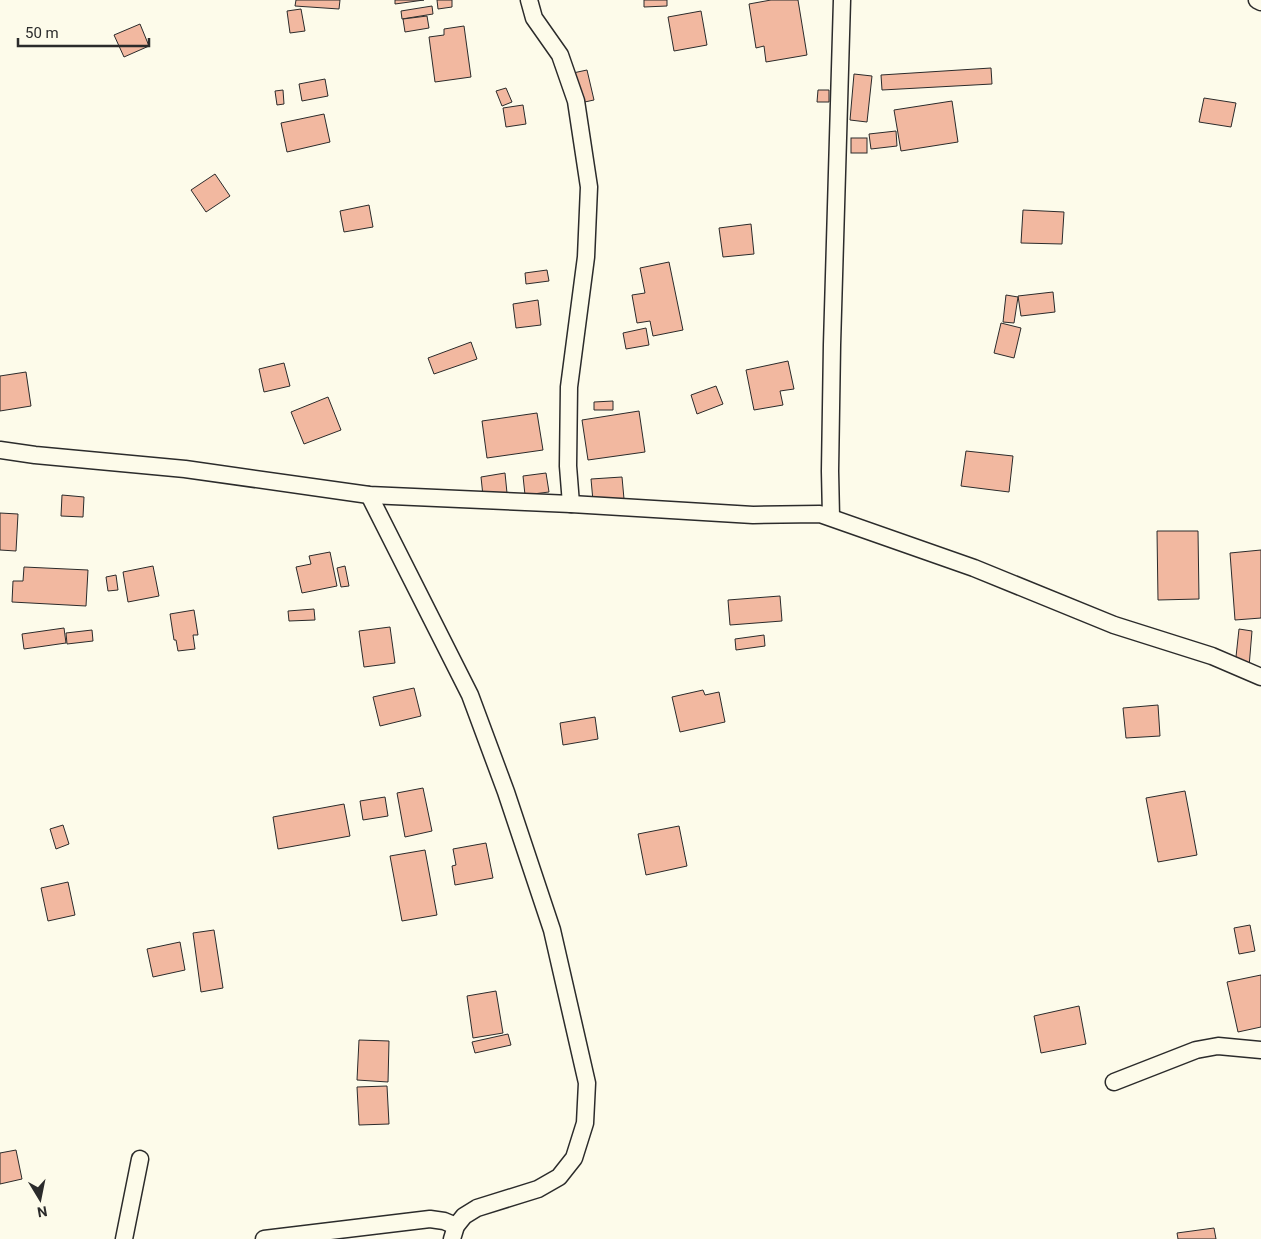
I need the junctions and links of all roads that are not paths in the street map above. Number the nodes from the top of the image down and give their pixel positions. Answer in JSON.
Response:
{"nodes":[{"id":1,"x":529,"y":0,"type":"edge"},
{"id":2,"x":842,"y":0,"type":"edge"},
{"id":3,"x":1258,"y":0,"type":"edge"},
{"id":4,"x":1261,"y":2,"type":"edge"},
{"id":5,"x":0,"y":450,"type":"edge"},
{"id":6,"x":369,"y":495,"type":"junction"},
{"id":7,"x":571,"y":504,"type":"junction"},
{"id":8,"x":831,"y":517,"type":"junction"},
{"id":9,"x":1261,"y":676,"type":"edge"},
{"id":10,"x":1261,"y":1050,"type":"edge"},
{"id":11,"x":1114,"y":1082,"type":"dead end"},
{"id":12,"x":140,"y":1159,"type":"dead end"},
{"id":13,"x":454,"y":1233,"type":"edge"},
{"id":14,"x":124,"y":1239,"type":"edge"},
{"id":15,"x":264,"y":1239,"type":"edge"}],
"edges":[{"from":1,"to":7,"type":"street"},
{"from":2,"to":8,"type":"street"},
{"from":3,"to":4,"type":"street"},
{"from":5,"to":6,"type":"street"},
{"from":6,"to":7,"type":"street"},
{"from":6,"to":13,"type":"street"},
{"from":7,"to":8,"type":"street"},
{"from":8,"to":9,"type":"street"},
{"from":10,"to":11,"type":"street"},
{"from":12,"to":14,"type":"street"},
{"from":13,"to":15,"type":"street"}]}
